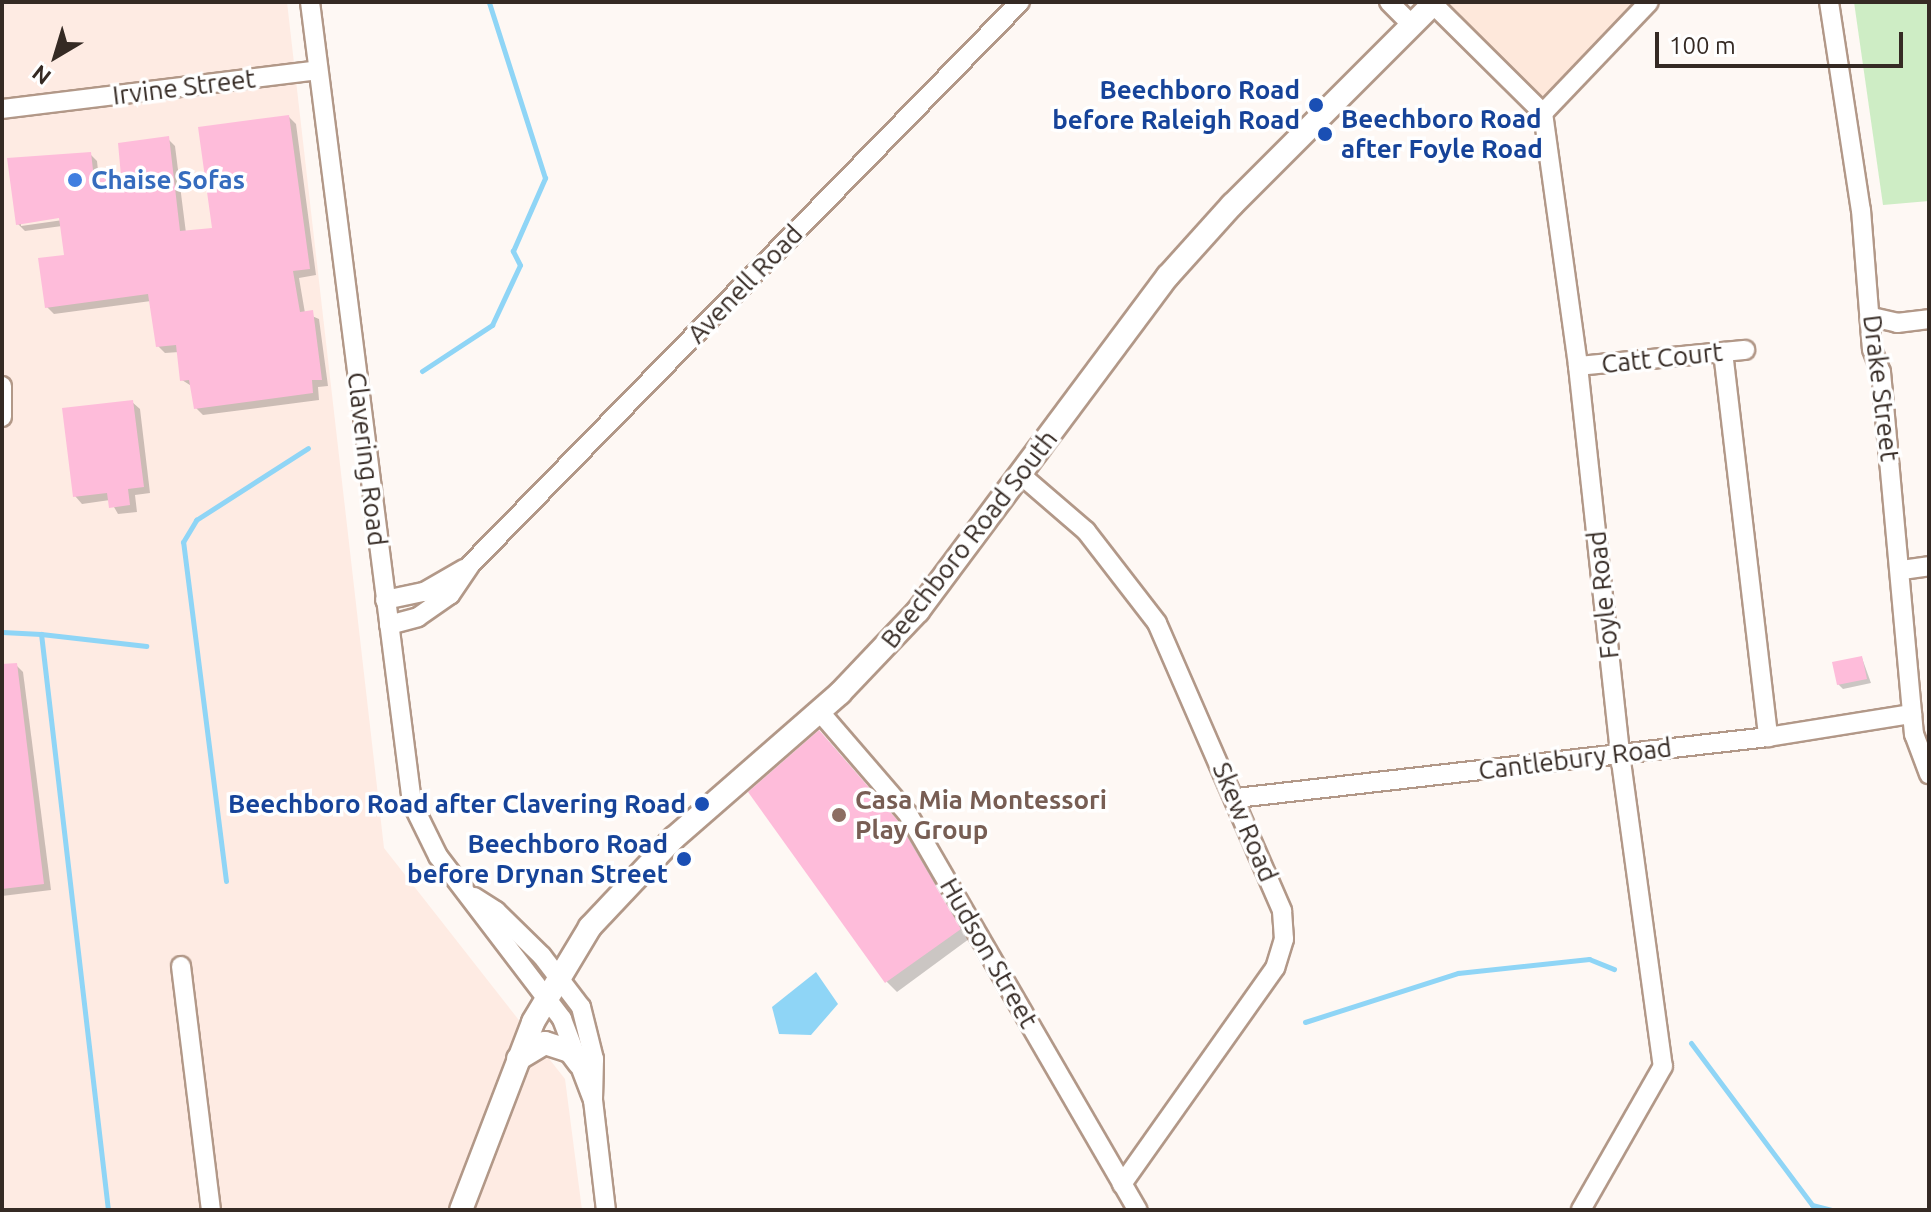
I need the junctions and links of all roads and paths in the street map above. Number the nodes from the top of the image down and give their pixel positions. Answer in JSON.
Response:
{"nodes":[{"id":1,"x":310,"y":2,"type":"edge"},
{"id":2,"x":1020,"y":2,"type":"edge"},
{"id":3,"x":1389,"y":2,"type":"edge"},
{"id":4,"x":1649,"y":2,"type":"edge"},
{"id":5,"x":1829,"y":2,"type":"edge"},
{"id":6,"x":1434,"y":3,"type":"edge"},
{"id":7,"x":1411,"y":24,"type":"junction"},
{"id":8,"x":318,"y":70,"type":"junction"},
{"id":9,"x":2,"y":109,"type":"edge"},
{"id":10,"x":1543,"y":113,"type":"junction"},
{"id":11,"x":1872,"y":317,"type":"junction"},
{"id":12,"x":1929,"y":319,"type":"edge"},
{"id":13,"x":1745,"y":350,"type":"dead end"},
{"id":14,"x":1723,"y":352,"type":"junction"},
{"id":15,"x":1578,"y":366,"type":"junction"},
{"id":16,"x":2,"y":386,"type":"edge"},
{"id":17,"x":2,"y":417,"type":"edge"},
{"id":18,"x":1021,"y":475,"type":"junction"},
{"id":19,"x":470,"y":565,"type":"junction"},
{"id":20,"x":1929,"y":566,"type":"edge"},
{"id":21,"x":1902,"y":570,"type":"junction"},
{"id":22,"x":385,"y":600,"type":"junction"},
{"id":23,"x":389,"y":625,"type":"junction"},
{"id":24,"x":819,"y":711,"type":"junction"},
{"id":25,"x":1912,"y":714,"type":"junction"},
{"id":26,"x":1768,"y":737,"type":"junction"},
{"id":27,"x":1620,"y":754,"type":"junction"},
{"id":28,"x":1929,"y":774,"type":"edge"},
{"id":29,"x":1237,"y":798,"type":"junction"},
{"id":30,"x":473,"y":897,"type":"junction"},
{"id":31,"x":181,"y":966,"type":"dead end"},
{"id":32,"x":558,"y":974,"type":"junction"},
{"id":33,"x":545,"y":996,"type":"junction"},
{"id":34,"x":518,"y":1059,"type":"junction"},
{"id":35,"x":579,"y":1063,"type":"junction"},
{"id":36,"x":593,"y":1100,"type":"junction"},
{"id":37,"x":1122,"y":1184,"type":"junction"},
{"id":38,"x":1589,"y":1207,"type":"edge"},
{"id":39,"x":211,"y":1210,"type":"edge"},
{"id":40,"x":461,"y":1210,"type":"edge"},
{"id":41,"x":606,"y":1210,"type":"edge"},
{"id":42,"x":1138,"y":1210,"type":"edge"}],
"edges":[{"from":1,"to":8,"type":"street","name":"Clavering Road"},
{"from":2,"to":19,"type":"street","name":"Avenell Road"},
{"from":3,"to":7,"type":"street"},
{"from":4,"to":10,"type":"street"},
{"from":5,"to":11,"type":"street","name":"Drake Street"},
{"from":6,"to":7,"type":"main road","name":"Beechboro Road South"},
{"from":6,"to":10,"type":"street"},
{"from":7,"to":18,"type":"main road","name":"Beechboro Road South"},
{"from":8,"to":9,"type":"street","name":"Irvine Street"},
{"from":8,"to":22,"type":"street","name":"Clavering Road"},
{"from":10,"to":15,"type":"street","name":"Foyle Road"},
{"from":11,"to":12,"type":"street"},
{"from":11,"to":21,"type":"street","name":"Drake Street"},
{"from":13,"to":14,"type":"street","name":"Catt Court"},
{"from":14,"to":15,"type":"street","name":"Catt Court"},
{"from":14,"to":26,"type":"street"},
{"from":15,"to":27,"type":"street","name":"Foyle Road"},
{"from":16,"to":17,"type":"street"},
{"from":18,"to":24,"type":"main road","name":"Beechboro Road South"},
{"from":18,"to":29,"type":"street","name":"Skew Road"},
{"from":19,"to":22,"type":"street","name":"Avenell Road"},
{"from":19,"to":23,"type":"street","name":"Avenell Road"},
{"from":20,"to":21,"type":"street"},
{"from":21,"to":25,"type":"street","name":"Drake Street"},
{"from":22,"to":23,"type":"street","name":"Clavering Road"},
{"from":23,"to":30,"type":"street","name":"Clavering Road"},
{"from":24,"to":32,"type":"main road","name":"Beechboro Road South"},
{"from":24,"to":37,"type":"street","name":"Hudson Street"},
{"from":25,"to":26,"type":"street","name":"Cantlebury Road"},
{"from":25,"to":28,"type":"street","name":"Drake Street"},
{"from":26,"to":27,"type":"street","name":"Cantlebury Road"},
{"from":27,"to":29,"type":"street","name":"Cantlebury Road"},
{"from":27,"to":38,"type":"street","name":"Foyle Road"},
{"from":29,"to":37,"type":"street","name":"Skew Road"},
{"from":30,"to":32,"type":"street","name":"Clavering Road"},
{"from":30,"to":33,"type":"street","name":"Clavering Road"},
{"from":31,"to":39,"type":"street"},
{"from":32,"to":33,"type":"main road","name":"Beechboro Road South"},
{"from":32,"to":36,"type":"street","name":"Clavering Road"},
{"from":33,"to":34,"type":"main road","name":"Beechboro Road South"},
{"from":33,"to":35,"type":"street","name":"Clavering Road"},
{"from":34,"to":35,"type":"main road"},
{"from":34,"to":40,"type":"main road","name":"Beechboro Road South"},
{"from":35,"to":36,"type":"street","name":"Clavering Road"},
{"from":36,"to":41,"type":"street"},
{"from":37,"to":42,"type":"street","name":"Hudson Street"}]}
